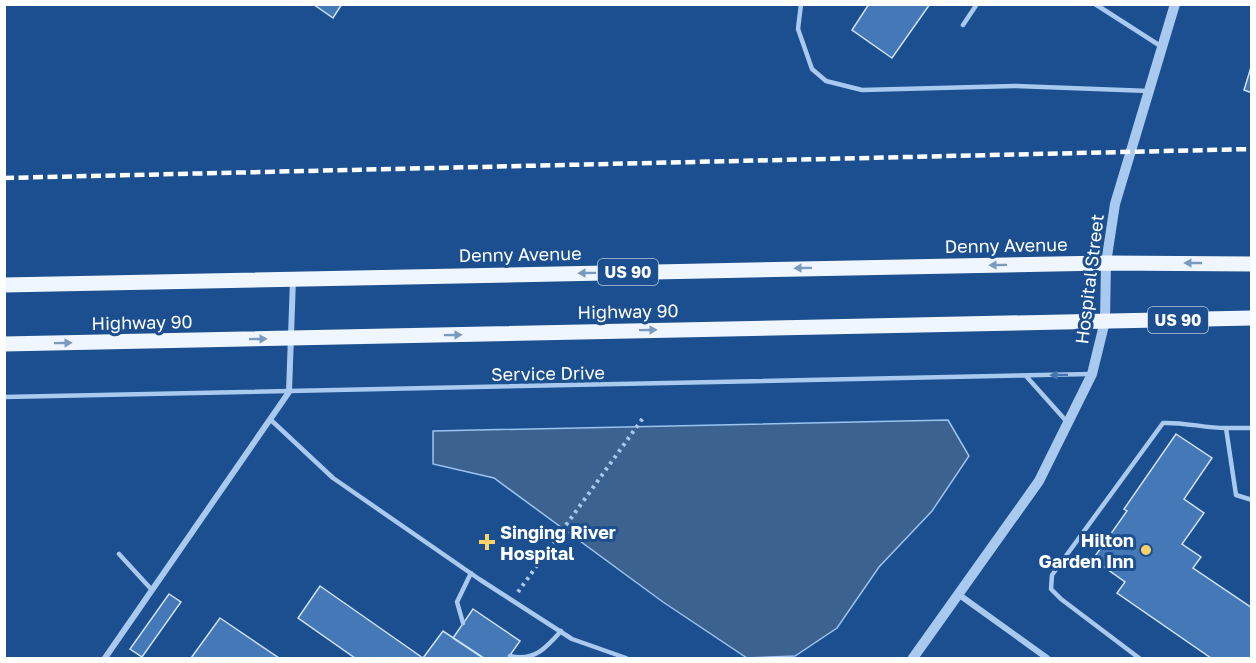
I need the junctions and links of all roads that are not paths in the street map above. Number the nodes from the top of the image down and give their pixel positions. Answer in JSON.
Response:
{"nodes":[{"id":1,"x":801,"y":4,"type":"edge"},
{"id":2,"x":977,"y":4,"type":"edge"},
{"id":3,"x":1095,"y":4,"type":"edge"},
{"id":4,"x":1175,"y":4,"type":"edge"},
{"id":5,"x":963,"y":25,"type":"dead end"},
{"id":6,"x":1162,"y":47,"type":"junction"},
{"id":7,"x":1149,"y":91,"type":"junction"},
{"id":8,"x":1106,"y":263,"type":"junction"},
{"id":9,"x":1251,"y":264,"type":"edge"},
{"id":10,"x":293,"y":278,"type":"junction"},
{"id":11,"x":4,"y":285,"type":"edge"},
{"id":12,"x":1251,"y":318,"type":"edge"},
{"id":13,"x":1105,"y":321,"type":"junction"},
{"id":14,"x":291,"y":338,"type":"junction"},
{"id":15,"x":4,"y":344,"type":"edge"},
{"id":16,"x":1092,"y":374,"type":"junction"},
{"id":17,"x":1026,"y":376,"type":"junction"},
{"id":18,"x":289,"y":392,"type":"junction"},
{"id":19,"x":4,"y":397,"type":"edge"},
{"id":20,"x":271,"y":420,"type":"junction"},
{"id":21,"x":1068,"y":423,"type":"junction"},
{"id":22,"x":1226,"y":428,"type":"junction"},
{"id":23,"x":1251,"y":428,"type":"edge"},
{"id":24,"x":1251,"y":500,"type":"edge"},
{"id":25,"x":119,"y":554,"type":"dead end"},
{"id":26,"x":471,"y":573,"type":"junction"},
{"id":27,"x":152,"y":590,"type":"junction"},
{"id":28,"x":958,"y":594,"type":"junction"},
{"id":29,"x":463,"y":622,"type":"dead end"},
{"id":30,"x":561,"y":631,"type":"junction"},
{"id":31,"x":510,"y":656,"type":"dead end"},
{"id":32,"x":105,"y":658,"type":"edge"},
{"id":33,"x":626,"y":658,"type":"edge"},
{"id":34,"x":913,"y":658,"type":"edge"},
{"id":35,"x":1047,"y":658,"type":"edge"},
{"id":36,"x":1139,"y":658,"type":"edge"}],
"edges":[{"from":1,"to":7,"type":"lane"},
{"from":2,"to":5,"type":"lane"},
{"from":3,"to":6,"type":"lane"},
{"from":4,"to":6,"type":"street","name":"Hospital Street"},
{"from":6,"to":7,"type":"street","name":"Hospital Street"},
{"from":7,"to":8,"type":"street","name":"Hospital Street"},
{"from":9,"to":8,"type":"main road","name":"Denny Avenue","number":"US 90","one_way":true},
{"from":8,"to":10,"type":"main road","name":"Denny Avenue","number":"US 90","one_way":true},
{"from":8,"to":13,"type":"street","name":"Hospital Street"},
{"from":10,"to":11,"type":"main road","name":"Denny Avenue","number":"US 90"},
{"from":10,"to":14,"type":"street"},
{"from":12,"to":13,"type":"main road","name":"Highway 90","number":"US 90"},
{"from":14,"to":13,"type":"main road","name":"Highway 90","number":"US 90","one_way":true},
{"from":13,"to":16,"type":"street","name":"Hospital Street"},
{"from":15,"to":14,"type":"main road","name":"Highway 90","number":"US 90","one_way":true},
{"from":14,"to":18,"type":"street"},
{"from":16,"to":17,"type":"lane","name":"Service Drive","one_way":true},
{"from":16,"to":21,"type":"street","name":"Hospital Street"},
{"from":17,"to":18,"type":"lane","name":"Service Drive"},
{"from":17,"to":21,"type":"lane"},
{"from":18,"to":19,"type":"lane","name":"Service Drive"},
{"from":18,"to":20,"type":"street"},
{"from":20,"to":26,"type":"lane"},
{"from":20,"to":27,"type":"street"},
{"from":21,"to":28,"type":"street","name":"Hospital Street"},
{"from":22,"to":23,"type":"lane"},
{"from":22,"to":24,"type":"lane"},
{"from":22,"to":36,"type":"lane"},
{"from":25,"to":27,"type":"lane"},
{"from":26,"to":29,"type":"lane"},
{"from":26,"to":30,"type":"lane"},
{"from":27,"to":32,"type":"street"},
{"from":28,"to":34,"type":"street","name":"Hospital Street"},
{"from":28,"to":35,"type":"street"},
{"from":30,"to":31,"type":"lane"},
{"from":30,"to":33,"type":"lane"}]}
